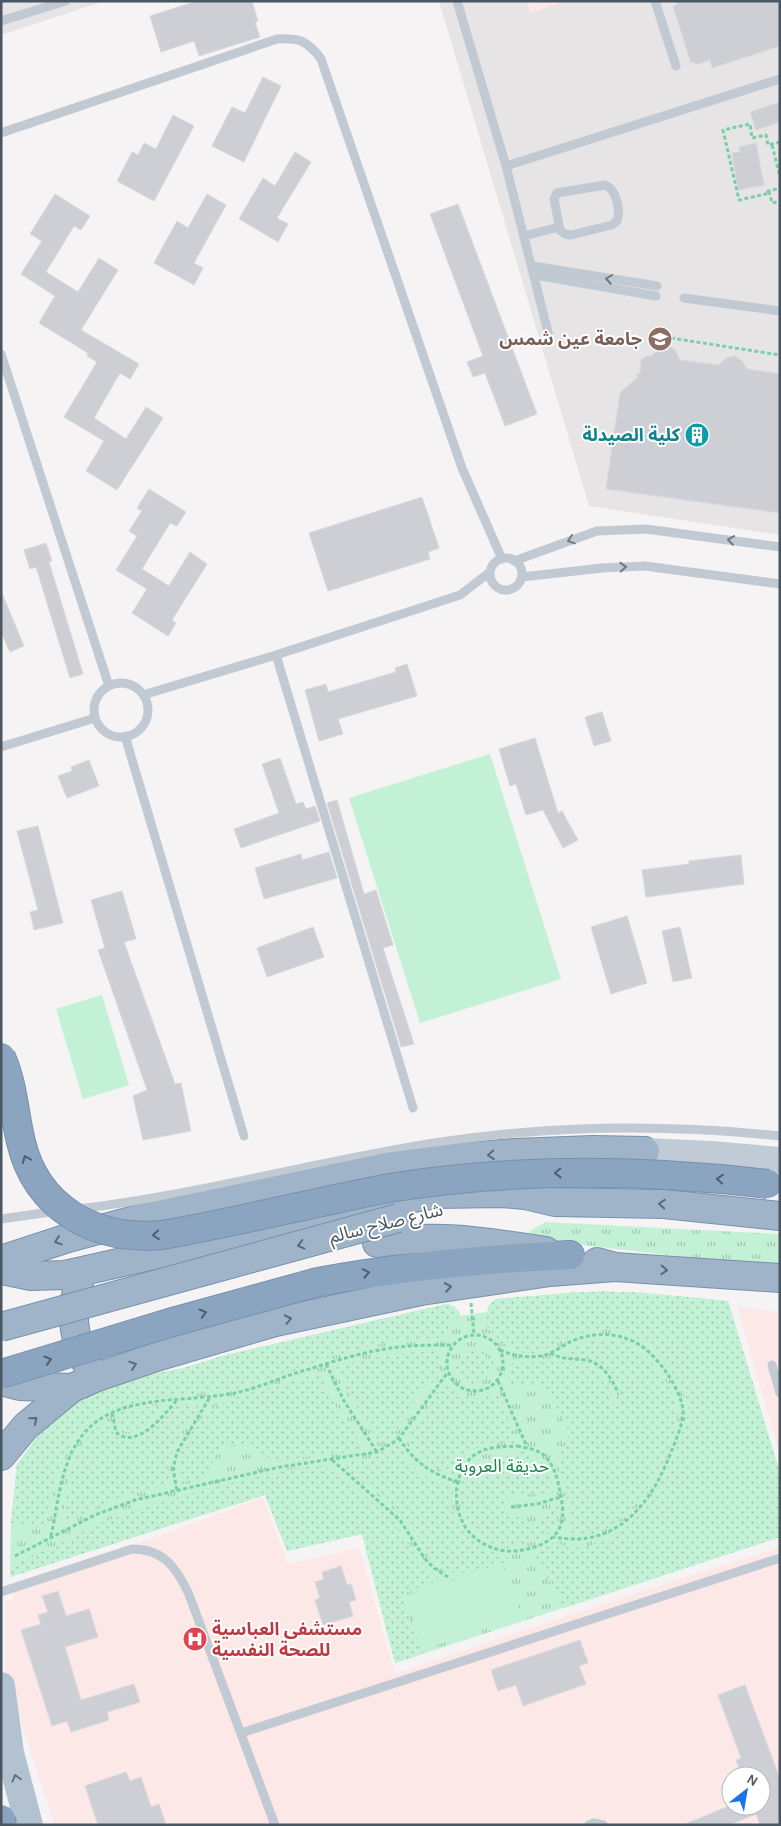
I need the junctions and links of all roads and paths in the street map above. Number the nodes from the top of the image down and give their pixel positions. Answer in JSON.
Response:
{"nodes":[{"id":1,"x":66,"y":1,"type":"edge"},
{"id":2,"x":457,"y":1,"type":"edge"},
{"id":3,"x":655,"y":1,"type":"edge"},
{"id":4,"x":1,"y":22,"type":"edge"},
{"id":5,"x":676,"y":66,"type":"dead end"},
{"id":6,"x":780,"y":79,"type":"edge"},
{"id":7,"x":1,"y":133,"type":"edge"},
{"id":8,"x":780,"y":142,"type":"edge"},
{"id":9,"x":772,"y":145,"type":"junction"},
{"id":10,"x":506,"y":166,"type":"junction"},
{"id":11,"x":780,"y":177,"type":"edge"},
{"id":12,"x":780,"y":188,"type":"edge"},
{"id":13,"x":769,"y":191,"type":"junction"},
{"id":14,"x":780,"y":201,"type":"edge"},
{"id":15,"x":559,"y":227,"type":"junction"},
{"id":16,"x":524,"y":236,"type":"junction"},
{"id":17,"x":534,"y":271,"type":"junction"},
{"id":18,"x":657,"y":286,"type":"dead end"},
{"id":19,"x":656,"y":296,"type":"dead end"},
{"id":20,"x":684,"y":298,"type":"dead end"},
{"id":21,"x":780,"y":311,"type":"edge"},
{"id":22,"x":658,"y":336,"type":"dead end"},
{"id":23,"x":550,"y":340,"type":"dead end"},
{"id":24,"x":1,"y":354,"type":"edge"},
{"id":25,"x":780,"y":355,"type":"edge"},
{"id":26,"x":780,"y":547,"type":"edge"},
{"id":27,"x":502,"y":559,"type":"junction"},
{"id":28,"x":514,"y":560,"type":"junction"},
{"id":29,"x":490,"y":572,"type":"junction"},
{"id":30,"x":522,"y":577,"type":"junction"},
{"id":31,"x":780,"y":584,"type":"edge"},
{"id":32,"x":276,"y":655,"type":"junction"},
{"id":33,"x":109,"y":686,"type":"junction"},
{"id":34,"x":143,"y":695,"type":"junction"},
{"id":35,"x":95,"y":718,"type":"junction"},
{"id":36,"x":125,"y":736,"type":"junction"},
{"id":37,"x":1,"y":747,"type":"edge"},
{"id":38,"x":1,"y":1057,"type":"edge"},
{"id":39,"x":413,"y":1108,"type":"dead end"},
{"id":40,"x":244,"y":1136,"type":"dead end"},
{"id":41,"x":780,"y":1136,"type":"edge"},
{"id":42,"x":645,"y":1151,"type":"joint"},
{"id":43,"x":776,"y":1177,"type":"edge"},
{"id":44,"x":525,"y":1195,"type":"junction"},
{"id":45,"x":780,"y":1216,"type":"edge"},
{"id":46,"x":1,"y":1219,"type":"edge"},
{"id":47,"x":570,"y":1255,"type":"junction"},
{"id":48,"x":1,"y":1260,"type":"edge"},
{"id":49,"x":615,"y":1267,"type":"junction"},
{"id":50,"x":1,"y":1270,"type":"edge"},
{"id":51,"x":83,"y":1272,"type":"junction"},
{"id":52,"x":779,"y":1281,"type":"edge"},
{"id":53,"x":467,"y":1284,"type":"junction"},
{"id":54,"x":1,"y":1327,"type":"edge"},
{"id":55,"x":474,"y":1334,"type":"junction"},
{"id":56,"x":1,"y":1344,"type":"edge"},
{"id":57,"x":453,"y":1345,"type":"junction"},
{"id":58,"x":500,"y":1350,"type":"junction"},
{"id":59,"x":550,"y":1353,"type":"junction"},
{"id":60,"x":326,"y":1364,"type":"junction"},
{"id":61,"x":772,"y":1365,"type":"dead end"},
{"id":62,"x":448,"y":1372,"type":"junction"},
{"id":63,"x":1,"y":1374,"type":"edge"},
{"id":64,"x":97,"y":1377,"type":"junction"},
{"id":65,"x":1,"y":1381,"type":"edge"},
{"id":66,"x":498,"y":1381,"type":"junction"},
{"id":67,"x":72,"y":1388,"type":"junction"},
{"id":68,"x":618,"y":1392,"type":"dead end"},
{"id":69,"x":780,"y":1393,"type":"edge"},
{"id":70,"x":210,"y":1397,"type":"junction"},
{"id":71,"x":176,"y":1400,"type":"junction"},
{"id":72,"x":112,"y":1413,"type":"junction"},
{"id":73,"x":399,"y":1438,"type":"junction"},
{"id":74,"x":527,"y":1448,"type":"junction"},
{"id":75,"x":377,"y":1452,"type":"junction"},
{"id":76,"x":1,"y":1456,"type":"edge"},
{"id":77,"x":331,"y":1459,"type":"junction"},
{"id":78,"x":458,"y":1482,"type":"junction"},
{"id":79,"x":177,"y":1490,"type":"junction"},
{"id":80,"x":561,"y":1497,"type":"junction"},
{"id":81,"x":511,"y":1507,"type":"dead end"},
{"id":82,"x":51,"y":1536,"type":"junction"},
{"id":83,"x":554,"y":1537,"type":"junction"},
{"id":84,"x":15,"y":1556,"type":"dead end"},
{"id":85,"x":780,"y":1558,"type":"edge"},
{"id":86,"x":448,"y":1577,"type":"dead end"},
{"id":87,"x":1,"y":1592,"type":"edge"},
{"id":88,"x":1,"y":1686,"type":"edge"},
{"id":89,"x":241,"y":1733,"type":"junction"},
{"id":90,"x":1,"y":1820,"type":"edge"},
{"id":91,"x":3,"y":1825,"type":"edge"},
{"id":92,"x":29,"y":1825,"type":"edge"},
{"id":93,"x":274,"y":1825,"type":"edge"},
{"id":94,"x":589,"y":1825,"type":"edge"},
{"id":95,"x":603,"y":1825,"type":"edge"}],
"edges":[{"from":1,"to":4,"type":"lane"},
{"from":2,"to":10,"type":"lane"},
{"from":3,"to":5,"type":"lane"},
{"from":6,"to":10,"type":"lane"},
{"from":7,"to":27,"type":"lane"},
{"from":8,"to":9,"type":"path"},
{"from":9,"to":11,"type":"path"},
{"from":9,"to":13,"type":"path"},
{"from":10,"to":16,"type":"lane"},
{"from":12,"to":13,"type":"path"},
{"from":13,"to":14,"type":"path"},
{"from":15,"to":15,"type":"lane"},
{"from":15,"to":16,"type":"lane"},
{"from":16,"to":17,"type":"lane"},
{"from":18,"to":17,"type":"lane","one_way":true},
{"from":17,"to":19,"type":"lane"},
{"from":17,"to":23,"type":"lane"},
{"from":20,"to":21,"type":"lane"},
{"from":22,"to":25,"type":"path"},
{"from":24,"to":33,"type":"lane"},
{"from":26,"to":28,"type":"lane","one_way":true},
{"from":27,"to":28,"type":"lane"},
{"from":27,"to":29,"type":"lane"},
{"from":28,"to":30,"type":"lane"},
{"from":29,"to":30,"type":"lane"},
{"from":29,"to":32,"type":"lane"},
{"from":30,"to":31,"type":"lane","one_way":true},
{"from":32,"to":34,"type":"lane"},
{"from":32,"to":39,"type":"lane"},
{"from":33,"to":34,"type":"lane"},
{"from":33,"to":35,"type":"lane"},
{"from":34,"to":36,"type":"lane"},
{"from":35,"to":36,"type":"lane"},
{"from":35,"to":37,"type":"lane"},
{"from":36,"to":40,"type":"lane"},
{"from":43,"to":38,"type":"highway","one_way":true,"bridge":true},
{"from":41,"to":46,"type":"lane"},
{"from":42,"to":43,"type":"main road"},
{"from":42,"to":48,"type":"highway","one_way":true,"bridge":true},
{"from":45,"to":44,"type":"highway","name":"شارع صلاح سالم","one_way":true},
{"from":44,"to":51,"type":"highway"},
{"from":44,"to":54,"type":"highway","name":"شارع صلاح سالم","one_way":true,"bridge":true},
{"from":47,"to":49,"type":"highway","name":"شارع صلاح سالم"},
{"from":47,"to":56,"type":"highway","name":"شارع صلاح سالم"},
{"from":63,"to":47,"type":"highway","one_way":true,"bridge":true},
{"from":49,"to":52,"type":"highway","name":"شارع صلاح سالم","one_way":true},
{"from":49,"to":53,"type":"highway"},
{"from":50,"to":51,"type":"highway"},
{"from":51,"to":64,"type":"highway"},
{"from":53,"to":55,"type":"path"},
{"from":64,"to":53,"type":"highway","one_way":true},
{"from":55,"to":57,"type":"path"},
{"from":55,"to":58,"type":"path"},
{"from":57,"to":60,"type":"path"},
{"from":57,"to":62,"type":"path"},
{"from":58,"to":59,"type":"path"},
{"from":58,"to":66,"type":"path"},
{"from":59,"to":68,"type":"path"},
{"from":59,"to":83,"type":"path"},
{"from":60,"to":70,"type":"path"},
{"from":60,"to":75,"type":"path"},
{"from":61,"to":69,"type":"lane"},
{"from":62,"to":66,"type":"path"},
{"from":62,"to":73,"type":"path"},
{"from":64,"to":67,"type":"highway"},
{"from":65,"to":67,"type":"highway"},
{"from":66,"to":74,"type":"path"},
{"from":76,"to":67,"type":"highway","one_way":true},
{"from":70,"to":71,"type":"path"},
{"from":70,"to":79,"type":"path"},
{"from":71,"to":72,"type":"path"},
{"from":71,"to":72,"type":"path"},
{"from":72,"to":82,"type":"path"},
{"from":73,"to":75,"type":"path"},
{"from":73,"to":78,"type":"path"},
{"from":74,"to":78,"type":"path"},
{"from":74,"to":80,"type":"path"},
{"from":75,"to":77,"type":"path"},
{"from":77,"to":79,"type":"path"},
{"from":77,"to":86,"type":"path"},
{"from":78,"to":83,"type":"path"},
{"from":79,"to":82,"type":"path"},
{"from":80,"to":81,"type":"path"},
{"from":80,"to":83,"type":"path"},
{"from":82,"to":84,"type":"path"},
{"from":85,"to":89,"type":"lane"},
{"from":87,"to":89,"type":"lane"},
{"from":92,"to":88,"type":"main road","one_way":true},
{"from":89,"to":93,"type":"lane"},
{"from":90,"to":91,"type":"highway","bridge":true},
{"from":94,"to":95,"type":"lane"}]}
